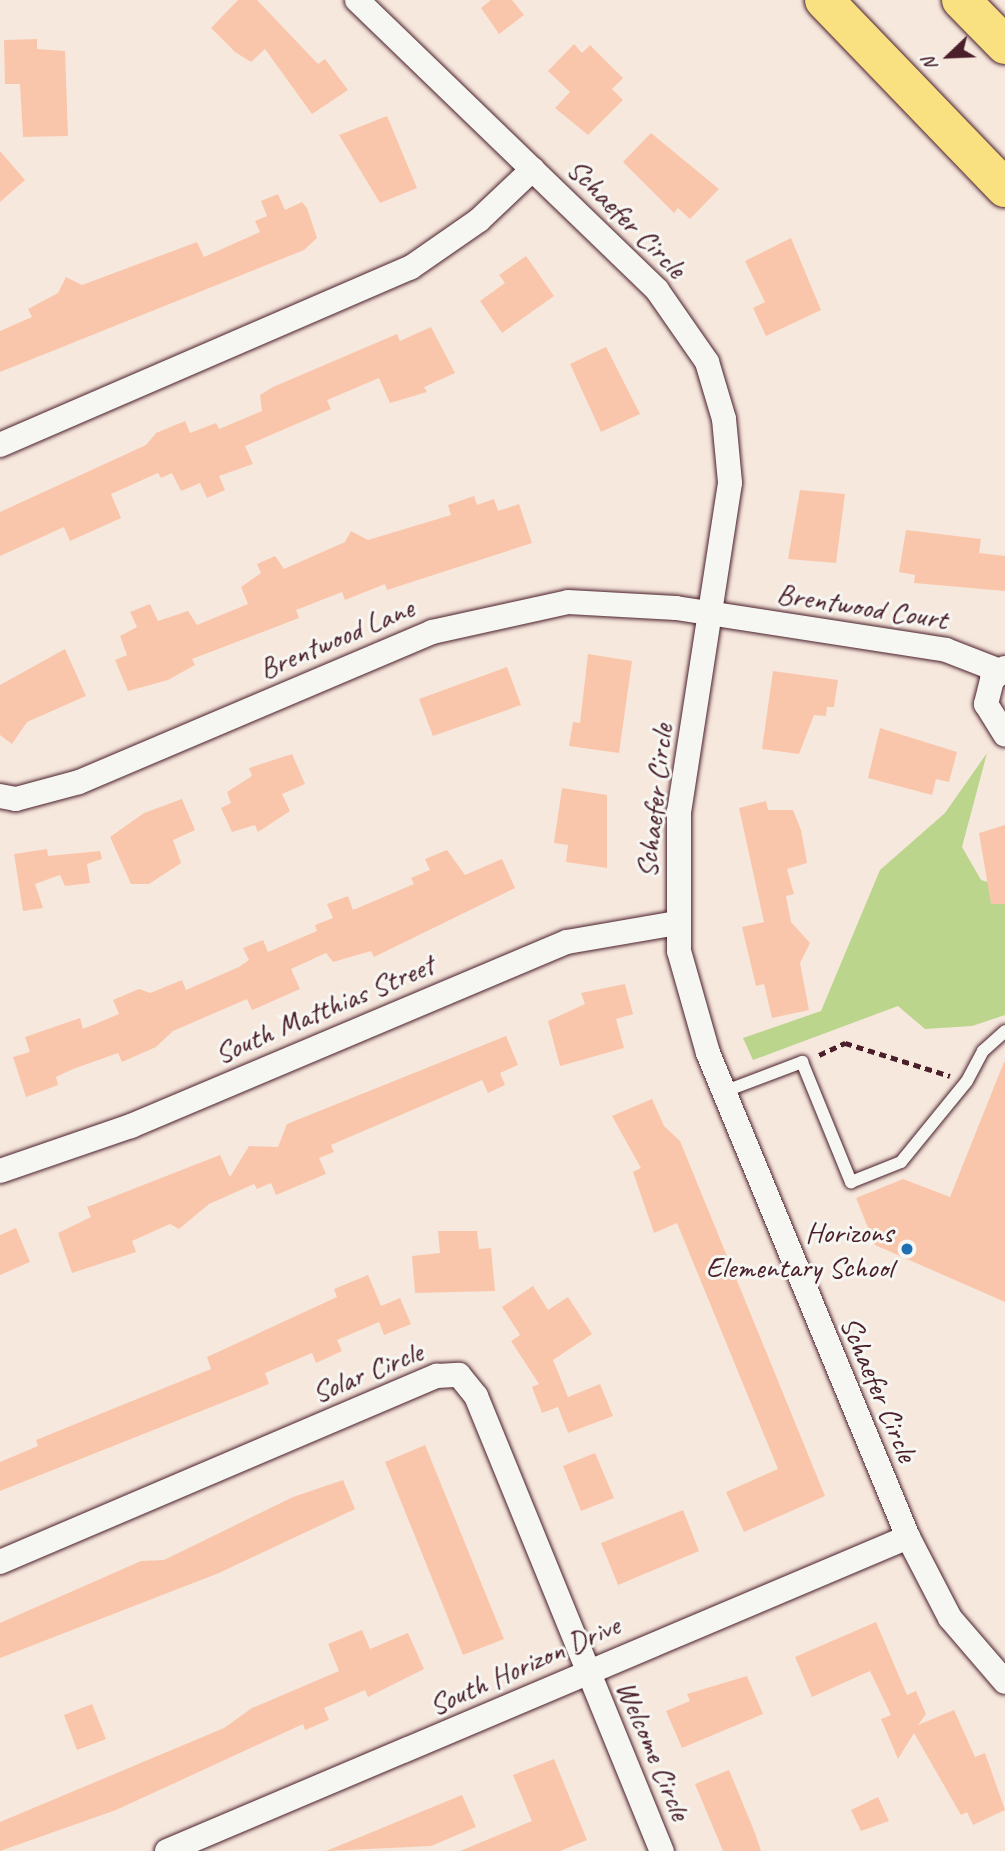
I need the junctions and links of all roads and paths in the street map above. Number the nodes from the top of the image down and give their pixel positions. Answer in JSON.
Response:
{"nodes":[{"id":1,"x":357,"y":0,"type":"edge"},
{"id":2,"x":824,"y":0,"type":"edge"},
{"id":3,"x":961,"y":0,"type":"edge"},
{"id":4,"x":1005,"y":45,"type":"edge"},
{"id":5,"x":533,"y":169,"type":"junction"},
{"id":6,"x":1005,"y":188,"type":"edge"},
{"id":7,"x":0,"y":445,"type":"edge"},
{"id":8,"x":711,"y":614,"type":"junction"},
{"id":9,"x":1003,"y":669,"type":"edge"},
{"id":10,"x":1005,"y":735,"type":"edge"},
{"id":11,"x":0,"y":796,"type":"edge"},
{"id":12,"x":677,"y":923,"type":"junction"},
{"id":13,"x":1005,"y":1031,"type":"edge"},
{"id":14,"x":802,"y":1062,"type":"junction"},
{"id":15,"x":967,"y":1081,"type":"junction"},
{"id":16,"x":723,"y":1092,"type":"junction"},
{"id":17,"x":0,"y":1171,"type":"edge"},
{"id":18,"x":908,"y":1537,"type":"junction"},
{"id":19,"x":0,"y":1562,"type":"edge"},
{"id":20,"x":587,"y":1673,"type":"junction"},
{"id":21,"x":1005,"y":1682,"type":"edge"},
{"id":22,"x":167,"y":1851,"type":"edge"},
{"id":23,"x":662,"y":1851,"type":"edge"}],
"edges":[{"from":1,"to":5,"type":"street","name":"Schaefer Circle"},
{"from":2,"to":6,"type":"highway"},
{"from":3,"to":4,"type":"highway"},
{"from":5,"to":7,"type":"street"},
{"from":5,"to":8,"type":"street","name":"Schaefer Circle"},
{"from":8,"to":9,"type":"street","name":"Brentwood Court"},
{"from":8,"to":11,"type":"street","name":"Brentwood Lane"},
{"from":8,"to":12,"type":"street","name":"Schaefer Circle"},
{"from":9,"to":10,"type":"street","name":"Brentwood Court"},
{"from":12,"to":16,"type":"street","name":"Schaefer Circle"},
{"from":12,"to":17,"type":"street","name":"South Matthias Street"},
{"from":13,"to":15,"type":"lane"},
{"from":14,"to":15,"type":"path"},
{"from":14,"to":15,"type":"lane"},
{"from":14,"to":16,"type":"lane"},
{"from":16,"to":18,"type":"street","name":"Schaefer Circle"},
{"from":18,"to":20,"type":"street","name":"South Horizon Drive"},
{"from":18,"to":21,"type":"street","name":"Schaefer Circle"},
{"from":19,"to":20,"type":"street","name":"Solar Circle"},
{"from":20,"to":22,"type":"street","name":"South Horizon Drive"},
{"from":20,"to":23,"type":"street","name":"Welcome Circle"}]}
